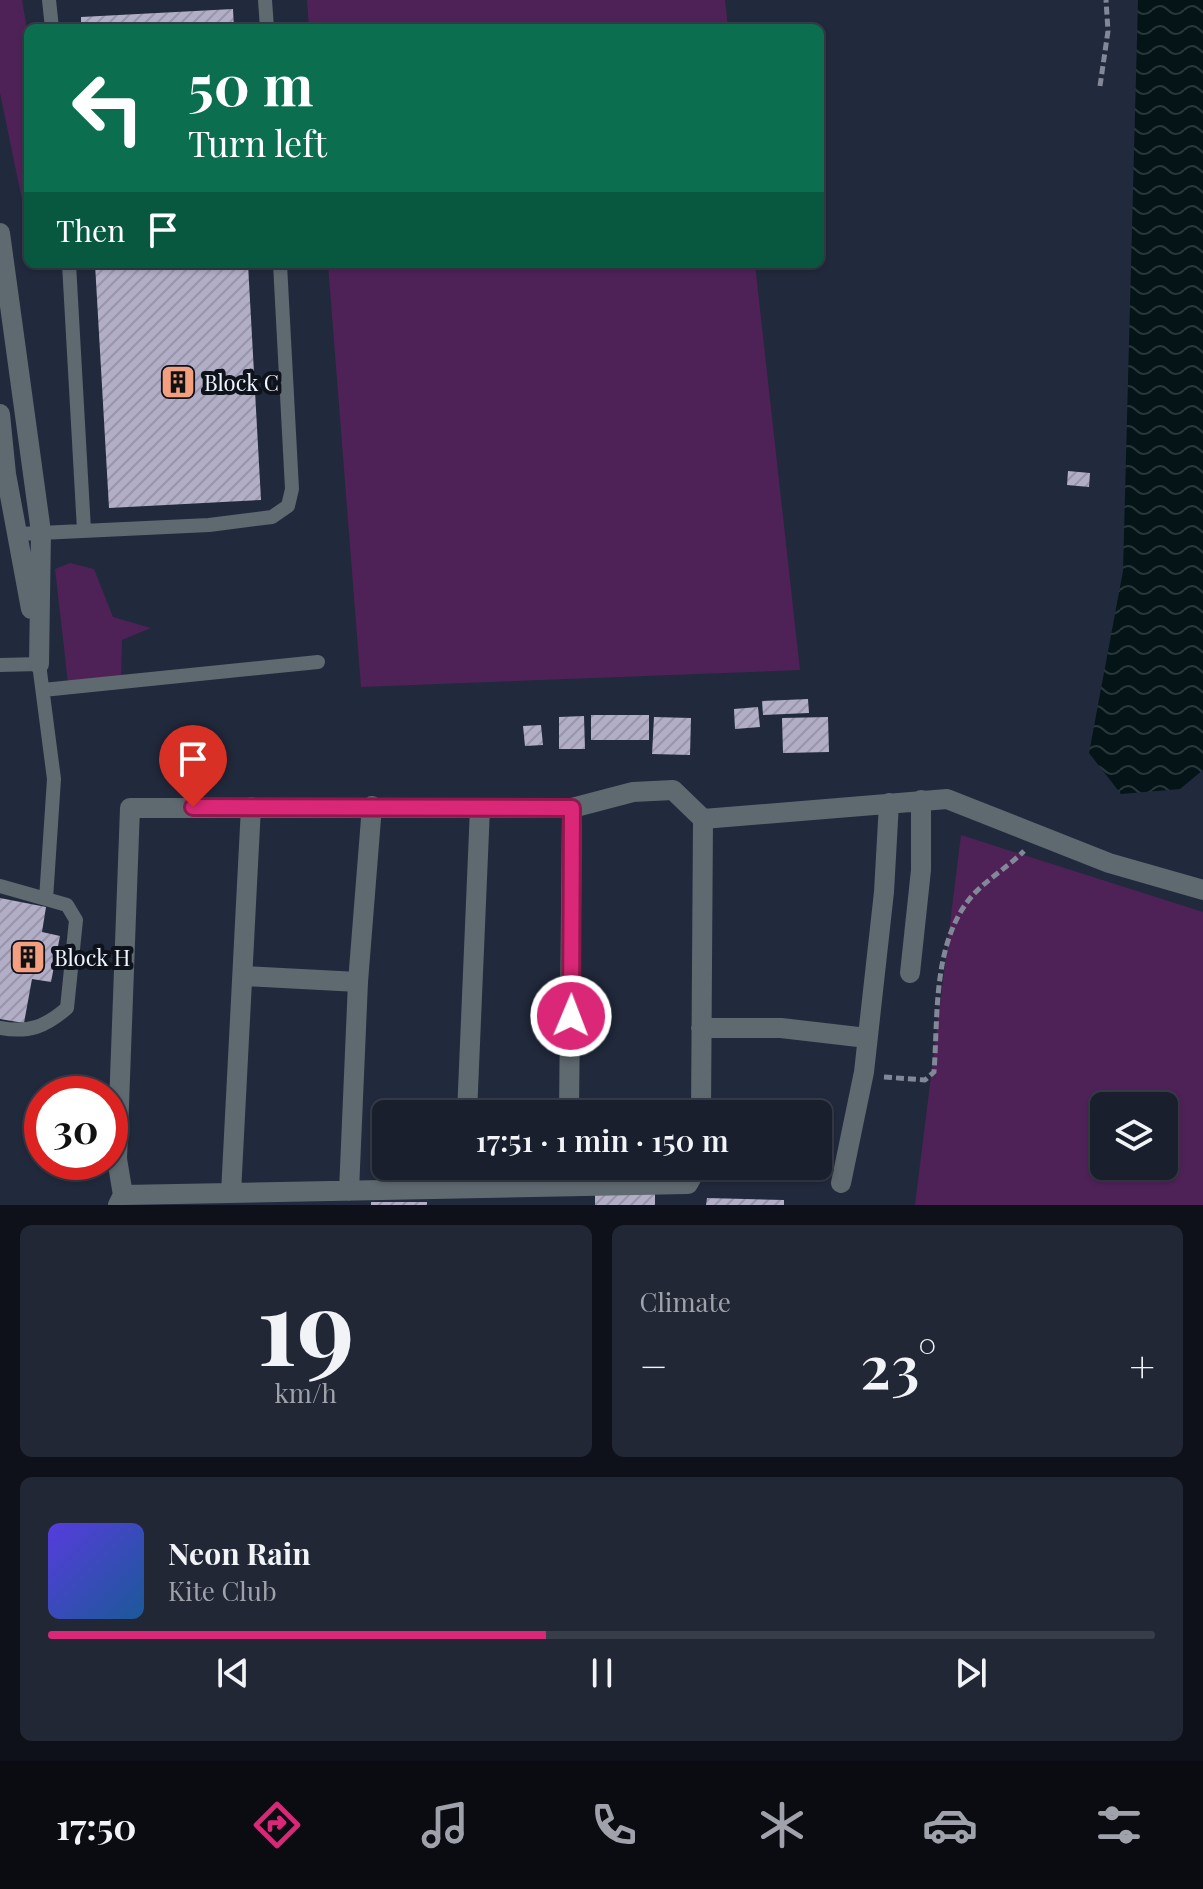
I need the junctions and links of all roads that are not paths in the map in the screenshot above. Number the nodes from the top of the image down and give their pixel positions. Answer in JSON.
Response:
{"nodes":[{"id":1,"x":49,"y":0,"type":"edge"},
{"id":2,"x":265,"y":0,"type":"edge"},
{"id":3,"x":52,"y":24,"type":"edge"},
{"id":4,"x":267,"y":24,"type":"edge"},
{"id":5,"x":0,"y":233,"type":"edge"},
{"id":6,"x":69,"y":268,"type":"edge"},
{"id":7,"x":280,"y":268,"type":"edge"},
{"id":8,"x":0,"y":414,"type":"edge"},
{"id":9,"x":3,"y":474,"type":"edge"},
{"id":10,"x":84,"y":530,"type":"junction"},
{"id":11,"x":41,"y":532,"type":"junction"},
{"id":12,"x":19,"y":534,"type":"junction"},
{"id":13,"x":318,"y":662,"type":"dead end"},
{"id":14,"x":39,"y":664,"type":"junction"},
{"id":15,"x":0,"y":665,"type":"edge"},
{"id":16,"x":43,"y":690,"type":"junction"},
{"id":17,"x":921,"y":800,"type":"junction"},
{"id":18,"x":889,"y":803,"type":"junction"},
{"id":19,"x":372,"y":806,"type":"junction"},
{"id":20,"x":251,"y":807,"type":"junction"},
{"id":21,"x":480,"y":808,"type":"junction"},
{"id":22,"x":572,"y":808,"type":"junction"},
{"id":23,"x":703,"y":819,"type":"junction"},
{"id":24,"x":0,"y":886,"type":"edge"},
{"id":25,"x":1203,"y":890,"type":"edge"},
{"id":26,"x":46,"y":899,"type":"junction"},
{"id":27,"x":910,"y":973,"type":"dead end"},
{"id":28,"x":244,"y":976,"type":"junction"},
{"id":29,"x":358,"y":982,"type":"junction"},
{"id":30,"x":0,"y":1028,"type":"edge"},
{"id":31,"x":701,"y":1028,"type":"junction"},
{"id":32,"x":867,"y":1038,"type":"junction"},
{"id":33,"x":468,"y":1100,"type":"edge"},
{"id":34,"x":569,"y":1100,"type":"edge"},
{"id":35,"x":701,"y":1100,"type":"edge"},
{"id":36,"x":464,"y":1180,"type":"edge"},
{"id":37,"x":533,"y":1180,"type":"edge"},
{"id":38,"x":628,"y":1180,"type":"edge"},
{"id":39,"x":690,"y":1180,"type":"edge"},
{"id":40,"x":841,"y":1183,"type":"dead end"},
{"id":41,"x":464,"y":1188,"type":"junction"},
{"id":42,"x":349,"y":1191,"type":"junction"},
{"id":43,"x":231,"y":1193,"type":"junction"},
{"id":44,"x":120,"y":1200,"type":"edge"}],
"edges":[{"from":1,"to":3,"type":"lane"},
{"from":2,"to":4,"type":"lane"},
{"from":5,"to":11,"type":"street"},
{"from":6,"to":10,"type":"lane"},
{"from":7,"to":10,"type":"lane"},
{"from":8,"to":9,"type":"street"},
{"from":9,"to":12,"type":"street"},
{"from":10,"to":11,"type":"lane"},
{"from":11,"to":12,"type":"lane"},
{"from":11,"to":14,"type":"street"},
{"from":12,"to":14,"type":"street"},
{"from":13,"to":16,"type":"lane"},
{"from":14,"to":15,"type":"lane"},
{"from":14,"to":16,"type":"lane"},
{"from":16,"to":26,"type":"lane"},
{"from":17,"to":18,"type":"street"},
{"from":17,"to":25,"type":"street"},
{"from":17,"to":27,"type":"street"},
{"from":18,"to":23,"type":"street"},
{"from":18,"to":32,"type":"street"},
{"from":19,"to":20,"type":"street"},
{"from":19,"to":21,"type":"street"},
{"from":19,"to":29,"type":"street"},
{"from":20,"to":28,"type":"street"},
{"from":20,"to":44,"type":"street"},
{"from":21,"to":22,"type":"street"},
{"from":21,"to":33,"type":"street"},
{"from":22,"to":23,"type":"street"},
{"from":22,"to":34,"type":"street"},
{"from":23,"to":31,"type":"street"},
{"from":24,"to":26,"type":"lane"},
{"from":26,"to":30,"type":"lane"},
{"from":28,"to":29,"type":"street"},
{"from":28,"to":43,"type":"street"},
{"from":29,"to":42,"type":"street"},
{"from":31,"to":32,"type":"street"},
{"from":31,"to":35,"type":"street"},
{"from":32,"to":40,"type":"street"},
{"from":36,"to":41,"type":"street"},
{"from":37,"to":41,"type":"street"},
{"from":38,"to":39,"type":"street"},
{"from":41,"to":42,"type":"street"},
{"from":42,"to":43,"type":"street"},
{"from":43,"to":44,"type":"street"}]}
